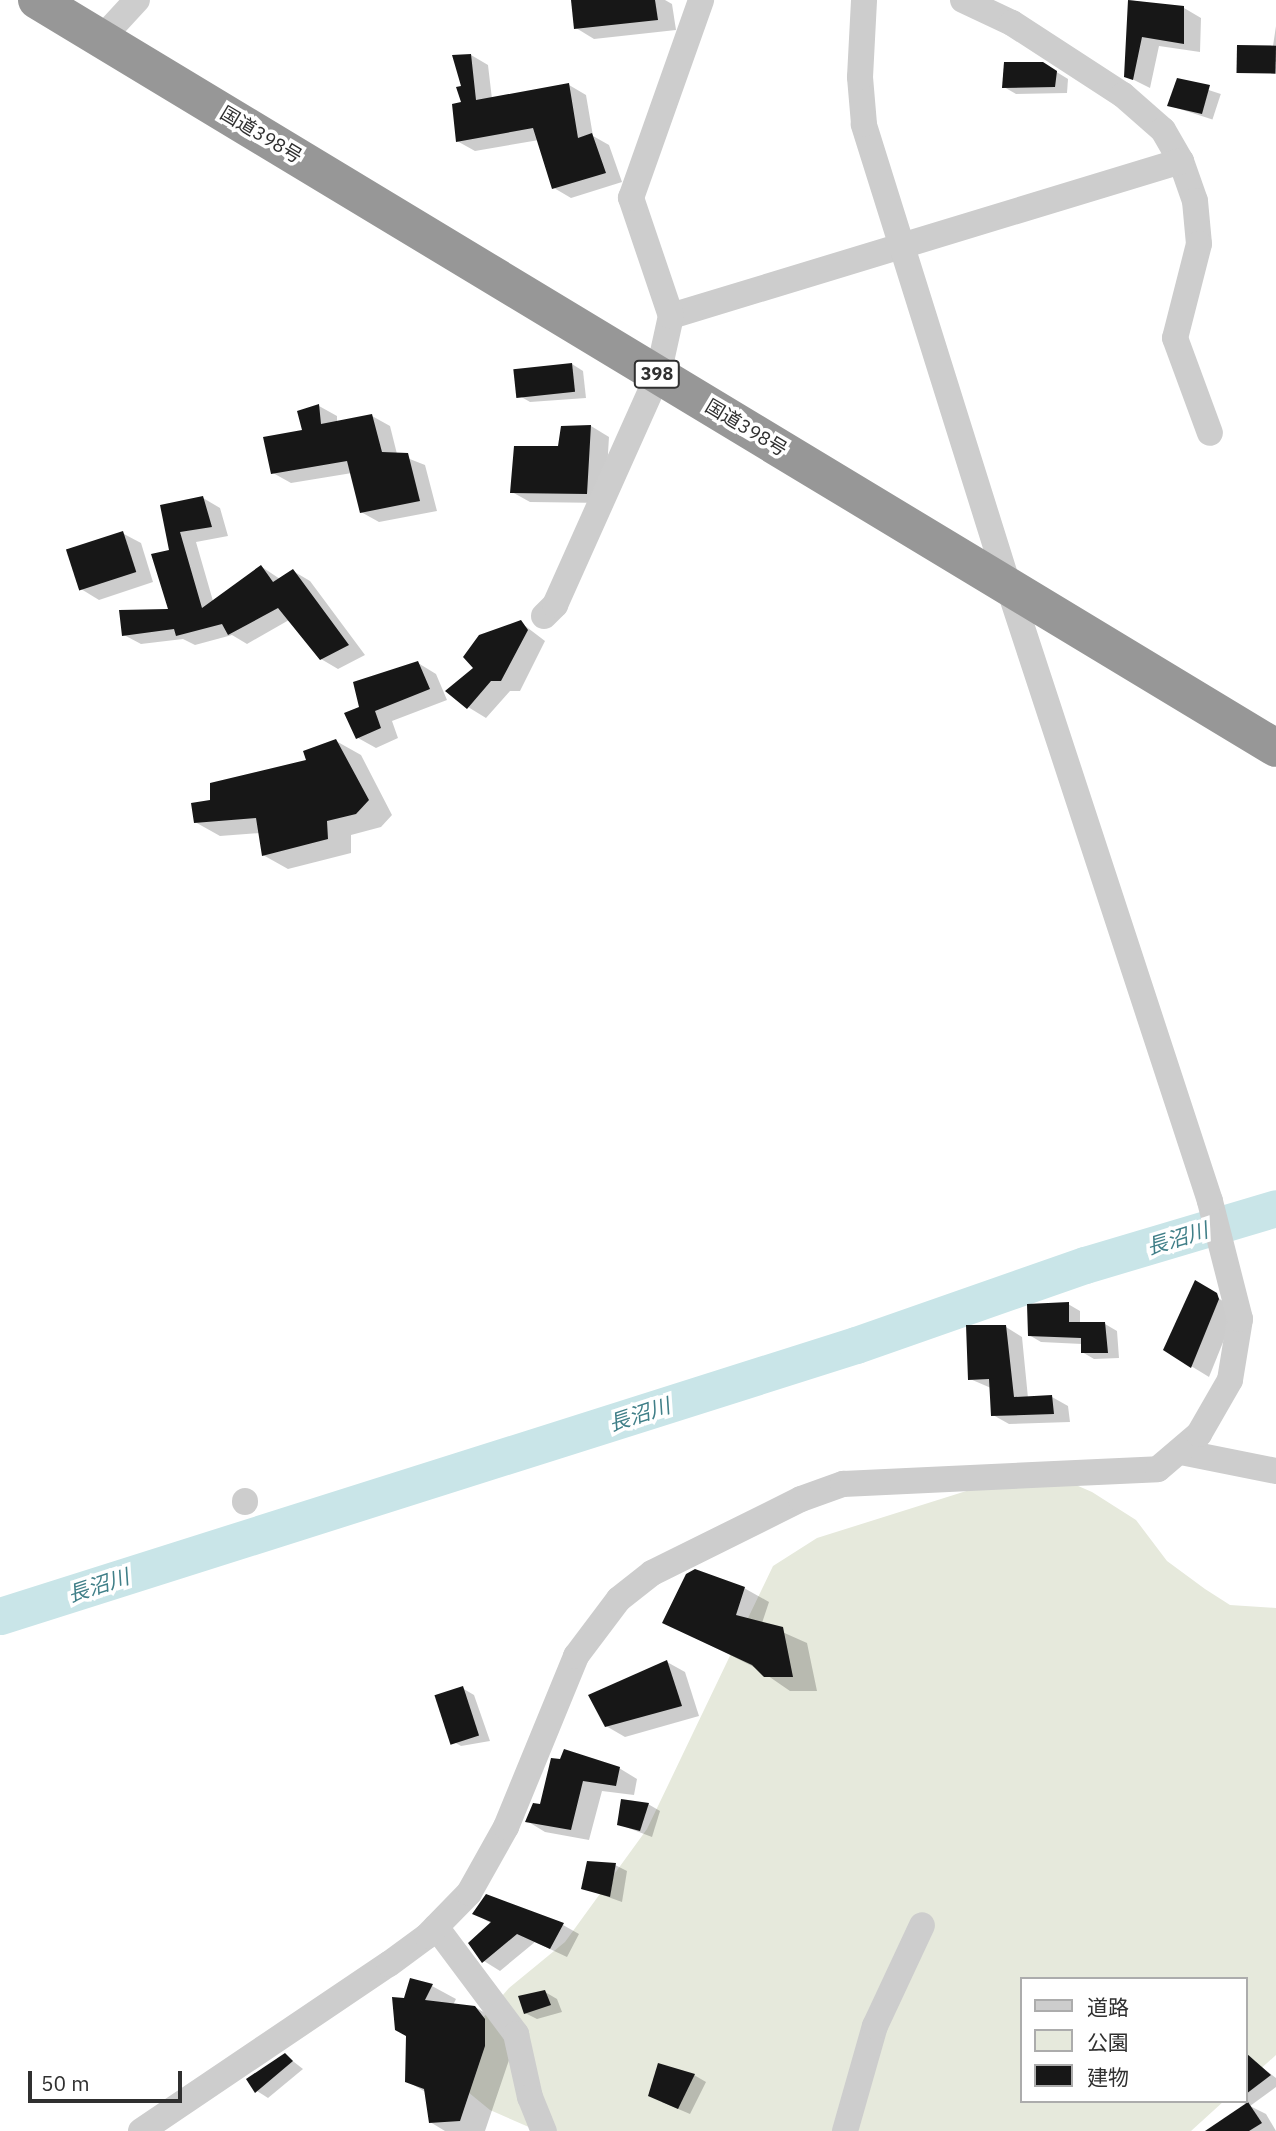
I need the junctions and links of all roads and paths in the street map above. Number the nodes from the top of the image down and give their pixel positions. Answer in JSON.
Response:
{"nodes":[{"id":1,"x":37,"y":0,"type":"edge"},
{"id":2,"x":136,"y":0,"type":"edge"},
{"id":3,"x":701,"y":0,"type":"edge"},
{"id":4,"x":864,"y":0,"type":"edge"},
{"id":5,"x":964,"y":0,"type":"edge"},
{"id":6,"x":101,"y":39,"type":"junction"},
{"id":7,"x":1181,"y":161,"type":"junction"},
{"id":8,"x":901,"y":244,"type":"junction"},
{"id":9,"x":671,"y":316,"type":"junction"},
{"id":10,"x":658,"y":375,"type":"junction"},
{"id":11,"x":1210,"y":433,"type":"dead end"},
{"id":12,"x":1009,"y":588,"type":"junction"},
{"id":13,"x":544,"y":616,"type":"dead end"},
{"id":14,"x":1276,"y":748,"type":"edge"},
{"id":15,"x":1181,"y":1452,"type":"junction"},
{"id":16,"x":1276,"y":1471,"type":"edge"},
{"id":17,"x":922,"y":1925,"type":"dead end"},
{"id":18,"x":436,"y":1927,"type":"junction"},
{"id":19,"x":141,"y":2131,"type":"edge"},
{"id":20,"x":544,"y":2131,"type":"edge"},
{"id":21,"x":845,"y":2131,"type":"edge"}],
"edges":[{"from":1,"to":6,"type":"highway","name":"国道398号","number":"398"},
{"from":2,"to":6,"type":"street"},
{"from":3,"to":9,"type":"street"},
{"from":4,"to":8,"type":"street"},
{"from":5,"to":7,"type":"street"},
{"from":6,"to":10,"type":"highway","name":"国道398号","number":"398"},
{"from":7,"to":8,"type":"street"},
{"from":7,"to":11,"type":"street"},
{"from":8,"to":9,"type":"street"},
{"from":8,"to":12,"type":"street"},
{"from":9,"to":10,"type":"street"},
{"from":10,"to":12,"type":"highway","name":"国道398号","number":"398"},
{"from":10,"to":13,"type":"street"},
{"from":12,"to":14,"type":"highway","name":"国道398号","number":"398"},
{"from":12,"to":15,"type":"street"},
{"from":15,"to":16,"type":"street"},
{"from":15,"to":18,"type":"street"},
{"from":17,"to":21,"type":"street"},
{"from":18,"to":19,"type":"street"},
{"from":18,"to":20,"type":"street"}]}
